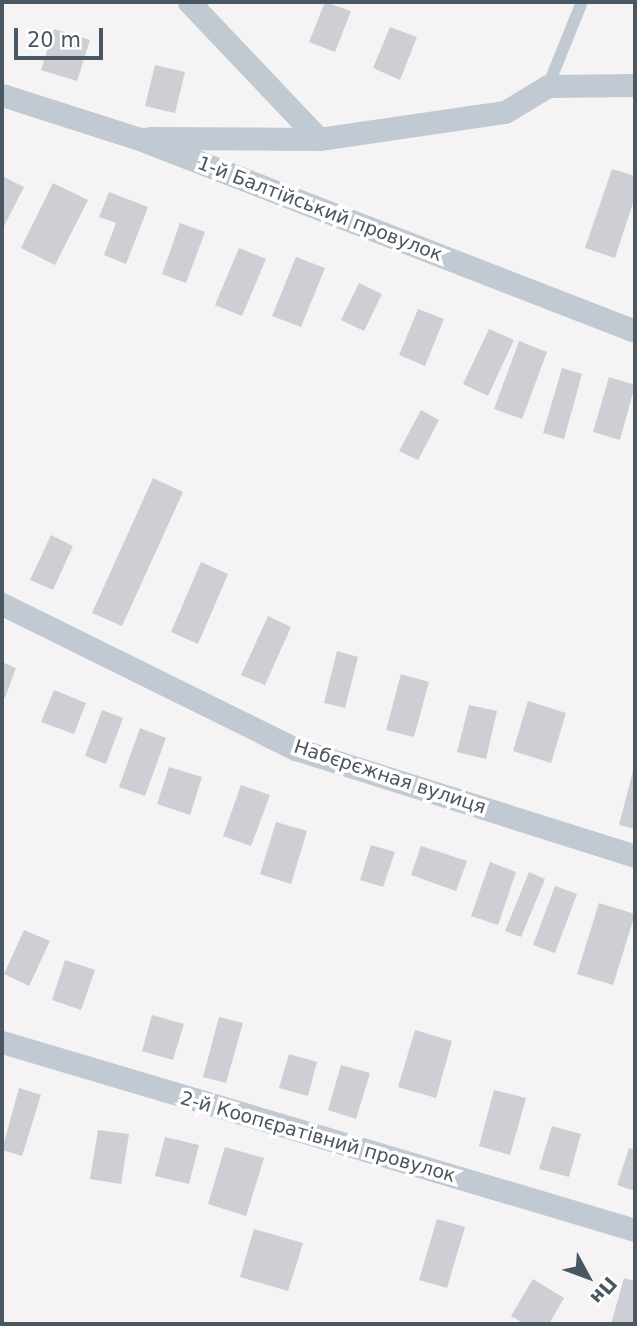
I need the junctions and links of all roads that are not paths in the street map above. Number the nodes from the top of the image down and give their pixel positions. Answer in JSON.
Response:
{"nodes":[{"id":1,"x":190,"y":2,"type":"edge"},
{"id":2,"x":582,"y":2,"type":"edge"},
{"id":3,"x":635,"y":85,"type":"edge"},
{"id":4,"x":548,"y":86,"type":"junction"},
{"id":5,"x":2,"y":94,"type":"edge"},
{"id":6,"x":137,"y":138,"type":"junction"},
{"id":7,"x":319,"y":139,"type":"junction"},
{"id":8,"x":635,"y":331,"type":"edge"},
{"id":9,"x":2,"y":604,"type":"edge"},
{"id":10,"x":635,"y":856,"type":"edge"},
{"id":11,"x":2,"y":1042,"type":"edge"},
{"id":12,"x":635,"y":1230,"type":"edge"}],
"edges":[{"from":1,"to":7,"type":"street"},
{"from":2,"to":4,"type":"lane"},
{"from":3,"to":4,"type":"street"},
{"from":4,"to":7,"type":"street"},
{"from":5,"to":6,"type":"street","name":"1-й Балтійський провулок"},
{"from":6,"to":7,"type":"street"},
{"from":6,"to":8,"type":"street","name":"1-й Балтійський провулок"},
{"from":9,"to":10,"type":"street","name":"Набєрєжная вулиця"},
{"from":11,"to":12,"type":"street","name":"2-й Коопєратівний провулок"}]}
